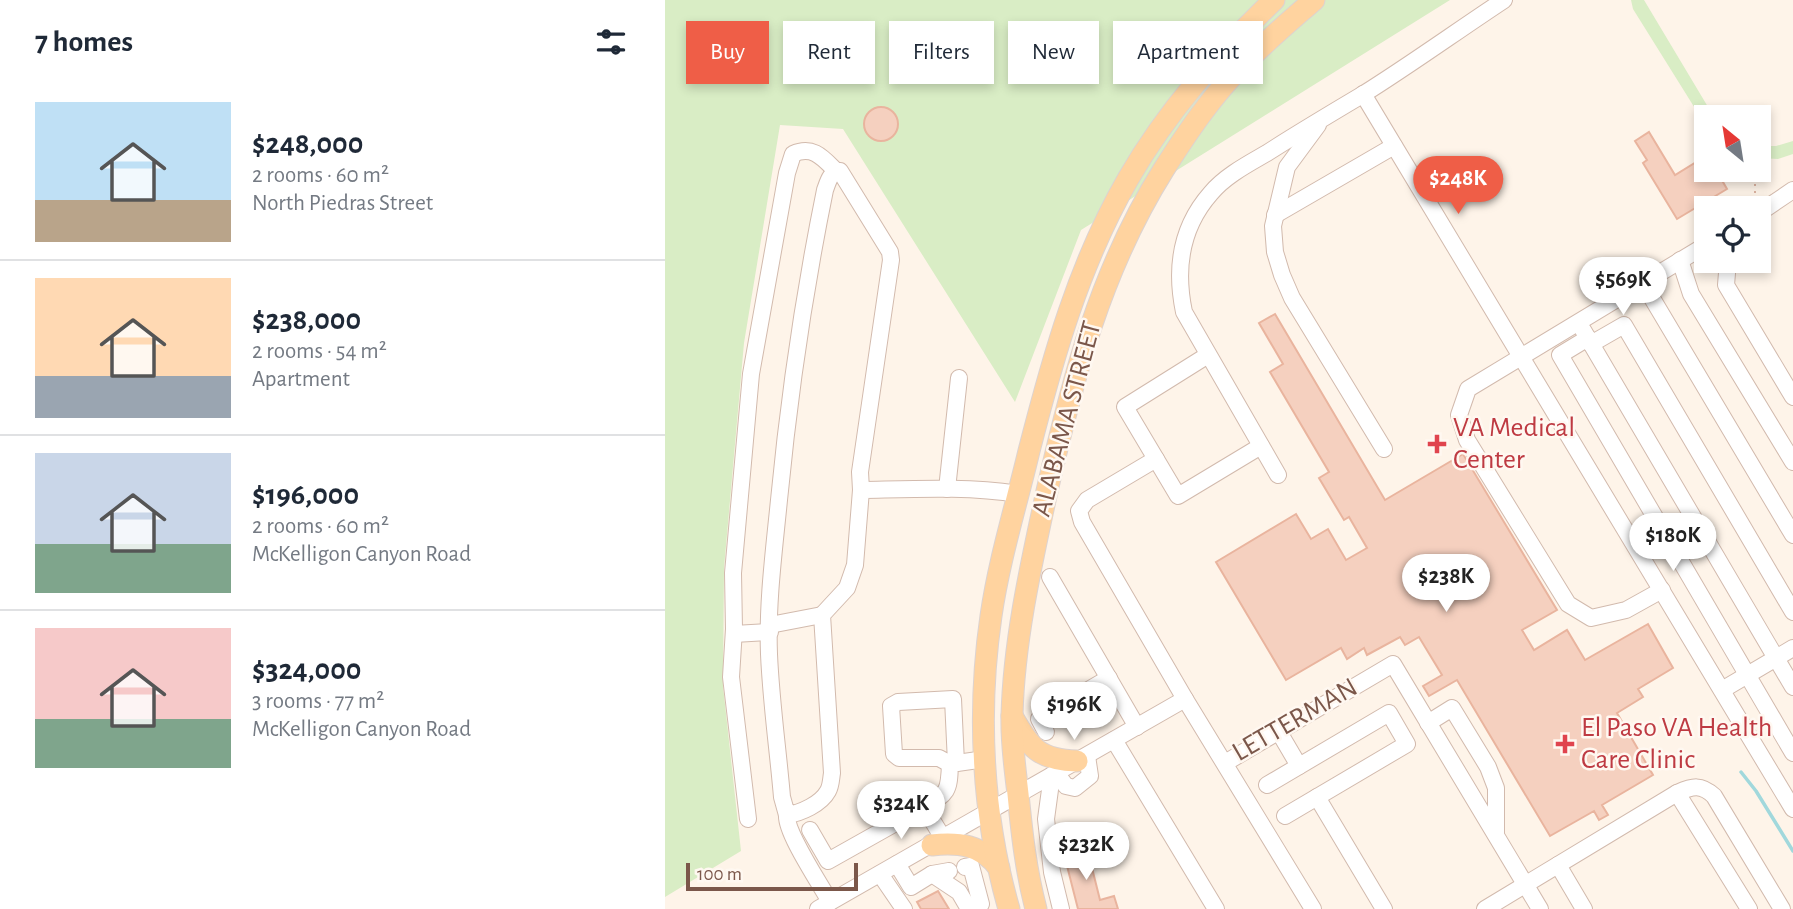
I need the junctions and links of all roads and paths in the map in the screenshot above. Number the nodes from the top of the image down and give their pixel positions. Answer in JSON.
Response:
{"nodes":[{"id":1,"x":1274,"y":0,"type":"edge"},
{"id":2,"x":1287,"y":0,"type":"edge"},
{"id":3,"x":1314,"y":0,"type":"edge"},
{"id":4,"x":1504,"y":0,"type":"edge"},
{"id":5,"x":1268,"y":41,"type":"junction"},
{"id":6,"x":1363,"y":94,"type":"junction"},
{"id":7,"x":1323,"y":118,"type":"junction"},
{"id":8,"x":1394,"y":146,"type":"junction"},
{"id":9,"x":836,"y":171,"type":"junction"},
{"id":10,"x":1793,"y":190,"type":"edge"},
{"id":11,"x":1771,"y":206,"type":"edge"},
{"id":12,"x":1275,"y":215,"type":"junction"},
{"id":13,"x":1694,"y":252,"type":"edge"},
{"id":14,"x":1680,"y":260,"type":"junction"},
{"id":15,"x":1727,"y":273,"type":"edge"},
{"id":16,"x":1643,"y":284,"type":"junction"},
{"id":17,"x":1579,"y":322,"type":"junction"},
{"id":18,"x":1590,"y":341,"type":"junction"},
{"id":19,"x":1208,"y":355,"type":"junction"},
{"id":20,"x":1520,"y":357,"type":"junction"},
{"id":21,"x":959,"y":378,"type":"dead end"},
{"id":22,"x":1793,"y":397,"type":"edge"},
{"id":23,"x":1261,"y":446,"type":"junction"},
{"id":24,"x":1384,"y":449,"type":"dead end"},
{"id":25,"x":1156,"y":459,"type":"junction"},
{"id":26,"x":1793,"y":462,"type":"edge"},
{"id":27,"x":1278,"y":475,"type":"dead end"},
{"id":28,"x":947,"y":489,"type":"junction"},
{"id":29,"x":861,"y":490,"type":"junction"},
{"id":30,"x":1019,"y":494,"type":"junction"},
{"id":31,"x":1793,"y":535,"type":"edge"},
{"id":32,"x":1050,"y":577,"type":"dead end"},
{"id":33,"x":1662,"y":590,"type":"junction"},
{"id":34,"x":1793,"y":611,"type":"edge"},
{"id":35,"x":822,"y":615,"type":"junction"},
{"id":36,"x":770,"y":628,"type":"junction"},
{"id":37,"x":734,"y":634,"type":"junction"},
{"id":38,"x":1793,"y":648,"type":"edge"},
{"id":39,"x":1776,"y":657,"type":"junction"},
{"id":40,"x":1747,"y":675,"type":"junction"},
{"id":41,"x":1109,"y":678,"type":"junction"},
{"id":42,"x":1793,"y":687,"type":"edge"},
{"id":43,"x":1722,"y":690,"type":"junction"},
{"id":44,"x":1185,"y":699,"type":"junction"},
{"id":45,"x":1012,"y":716,"type":"junction"},
{"id":46,"x":1428,"y":723,"type":"junction"},
{"id":47,"x":1137,"y":726,"type":"junction"},
{"id":48,"x":1046,"y":732,"type":"dead end"},
{"id":49,"x":1279,"y":732,"type":"junction"},
{"id":50,"x":1114,"y":740,"type":"junction"},
{"id":51,"x":1793,"y":753,"type":"edge"},
{"id":52,"x":1082,"y":759,"type":"junction"},
{"id":53,"x":985,"y":760,"type":"junction"},
{"id":54,"x":1225,"y":763,"type":"junction"},
{"id":55,"x":953,"y":764,"type":"junction"},
{"id":56,"x":1299,"y":766,"type":"junction"},
{"id":57,"x":1054,"y":774,"type":"junction"},
{"id":58,"x":1267,"y":785,"type":"dead end"},
{"id":59,"x":1677,"y":793,"type":"junction"},
{"id":60,"x":1018,"y":795,"type":"junction"},
{"id":61,"x":1317,"y":797,"type":"junction"},
{"id":62,"x":924,"y":807,"type":"junction"},
{"id":63,"x":1793,"y":809,"type":"edge"},
{"id":64,"x":990,"y":811,"type":"junction"},
{"id":65,"x":787,"y":815,"type":"junction"},
{"id":66,"x":1285,"y":816,"type":"dead end"},
{"id":67,"x":748,"y":818,"type":"dead end"},
{"id":68,"x":810,"y":831,"type":"dead end"},
{"id":69,"x":1496,"y":835,"type":"junction"},
{"id":70,"x":937,"y":841,"type":"junction"},
{"id":71,"x":828,"y":861,"type":"junction"},
{"id":72,"x":897,"y":864,"type":"junction"},
{"id":73,"x":1558,"y":865,"type":"junction"},
{"id":74,"x":810,"y":867,"type":"junction"},
{"id":75,"x":999,"y":868,"type":"junction"},
{"id":76,"x":880,"y":874,"type":"junction"},
{"id":77,"x":932,"y":874,"type":"junction"},
{"id":78,"x":1525,"y":885,"type":"junction"},
{"id":79,"x":911,"y":887,"type":"junction"},
{"id":80,"x":1489,"y":901,"type":"edge"},
{"id":81,"x":899,"y":903,"type":"edge"},
{"id":82,"x":1008,"y":904,"type":"edge"},
{"id":83,"x":824,"y":905,"type":"edge"},
{"id":84,"x":974,"y":907,"type":"edge"},
{"id":85,"x":1036,"y":909,"type":"edge"},
{"id":86,"x":1061,"y":909,"type":"edge"},
{"id":87,"x":1216,"y":909,"type":"edge"},
{"id":88,"x":1313,"y":909,"type":"edge"},
{"id":89,"x":1384,"y":909,"type":"edge"},
{"id":90,"x":1540,"y":909,"type":"edge"},
{"id":91,"x":1584,"y":909,"type":"edge"},
{"id":92,"x":1749,"y":909,"type":"edge"},
{"id":93,"x":1782,"y":909,"type":"edge"}],
"edges":[{"from":1,"to":30,"type":"main road","name":"ALABAMA STREET"},
{"from":2,"to":5,"type":"main road"},
{"from":3,"to":5,"type":"main road","name":"ALABAMA STREET"},
{"from":4,"to":6,"type":"street"},
{"from":5,"to":45,"type":"main road","name":"ALABAMA STREET"},
{"from":6,"to":7,"type":"street"},
{"from":6,"to":8,"type":"street"},
{"from":7,"to":12,"type":"street"},
{"from":7,"to":19,"type":"street"},
{"from":8,"to":12,"type":"street"},
{"from":8,"to":20,"type":"street"},
{"from":9,"to":29,"type":"street"},
{"from":9,"to":36,"type":"street"},
{"from":9,"to":37,"type":"street"},
{"from":10,"to":11,"type":"street"},
{"from":12,"to":24,"type":"street"},
{"from":13,"to":14,"type":"street"},
{"from":14,"to":16,"type":"street"},
{"from":14,"to":26,"type":"street"},
{"from":15,"to":22,"type":"street"},
{"from":16,"to":17,"type":"street"},
{"from":16,"to":31,"type":"street"},
{"from":17,"to":18,"type":"street"},
{"from":17,"to":20,"type":"street"},
{"from":18,"to":34,"type":"street"},
{"from":18,"to":39,"type":"street"},
{"from":18,"to":40,"type":"street"},
{"from":19,"to":23,"type":"street"},
{"from":19,"to":25,"type":"street"},
{"from":20,"to":33,"type":"street"},
{"from":20,"to":33,"type":"street"},
{"from":21,"to":28,"type":"street"},
{"from":23,"to":25,"type":"street"},
{"from":23,"to":27,"type":"street"},
{"from":25,"to":44,"type":"street","name":"LETTERMAN"},
{"from":28,"to":29,"type":"street"},
{"from":28,"to":30,"type":"street"},
{"from":29,"to":35,"type":"street"},
{"from":30,"to":53,"type":"main road","name":"ALABAMA STREET"},
{"from":32,"to":41,"type":"street"},
{"from":33,"to":43,"type":"street"},
{"from":35,"to":36,"type":"street"},
{"from":35,"to":65,"type":"street"},
{"from":36,"to":37,"type":"street"},
{"from":36,"to":65,"type":"street"},
{"from":37,"to":67,"type":"street"},
{"from":38,"to":39,"type":"street"},
{"from":39,"to":40,"type":"street"},
{"from":39,"to":42,"type":"street"},
{"from":40,"to":43,"type":"street"},
{"from":40,"to":51,"type":"street"},
{"from":41,"to":47,"type":"street"},
{"from":41,"to":48,"type":"street"},
{"from":43,"to":63,"type":"street"},
{"from":44,"to":47,"type":"street"},
{"from":44,"to":54,"type":"street","name":"LETTERMAN"},
{"from":45,"to":52,"type":"main road"},
{"from":45,"to":60,"type":"main road","name":"ALABAMA STREET"},
{"from":46,"to":49,"type":"street","name":"LETTERMAN"},
{"from":46,"to":69,"type":"street"},
{"from":46,"to":69,"type":"street"},
{"from":47,"to":50,"type":"street"},
{"from":49,"to":54,"type":"street","name":"LETTERMAN"},
{"from":49,"to":56,"type":"street"},
{"from":50,"to":52,"type":"street"},
{"from":50,"to":87,"type":"street"},
{"from":52,"to":57,"type":"street"},
{"from":53,"to":55,"type":"street"},
{"from":53,"to":64,"type":"main road","name":"ALABAMA STREET"},
{"from":54,"to":88,"type":"street"},
{"from":55,"to":55,"type":"street"},
{"from":55,"to":62,"type":"street"},
{"from":56,"to":58,"type":"street"},
{"from":56,"to":61,"type":"street"},
{"from":57,"to":60,"type":"street"},
{"from":57,"to":86,"type":"street"},
{"from":59,"to":73,"type":"street"},
{"from":59,"to":92,"type":"street"},
{"from":59,"to":93,"type":"street"},
{"from":60,"to":64,"type":"street"},
{"from":60,"to":85,"type":"main road","name":"ALABAMA STREET"},
{"from":61,"to":66,"type":"street"},
{"from":61,"to":89,"type":"street"},
{"from":62,"to":70,"type":"street"},
{"from":62,"to":71,"type":"street"},
{"from":64,"to":70,"type":"street"},
{"from":64,"to":75,"type":"main road","name":"ALABAMA STREET"},
{"from":65,"to":74,"type":"street"},
{"from":68,"to":71,"type":"street"},
{"from":69,"to":78,"type":"street"},
{"from":70,"to":72,"type":"street"},
{"from":70,"to":75,"type":"main road"},
{"from":71,"to":74,"type":"street"},
{"from":72,"to":76,"type":"street"},
{"from":72,"to":79,"type":"street"},
{"from":73,"to":78,"type":"street"},
{"from":73,"to":91,"type":"street"},
{"from":74,"to":83,"type":"street"},
{"from":75,"to":82,"type":"main road","name":"ALABAMA STREET"},
{"from":76,"to":81,"type":"street"},
{"from":76,"to":83,"type":"street"},
{"from":77,"to":79,"type":"street"},
{"from":77,"to":84,"type":"street"},
{"from":77,"to":84,"type":"street"},
{"from":78,"to":80,"type":"street"},
{"from":78,"to":90,"type":"street"},
{"from":79,"to":81,"type":"street"},
{"from":82,"to":84,"type":"street"}]}
